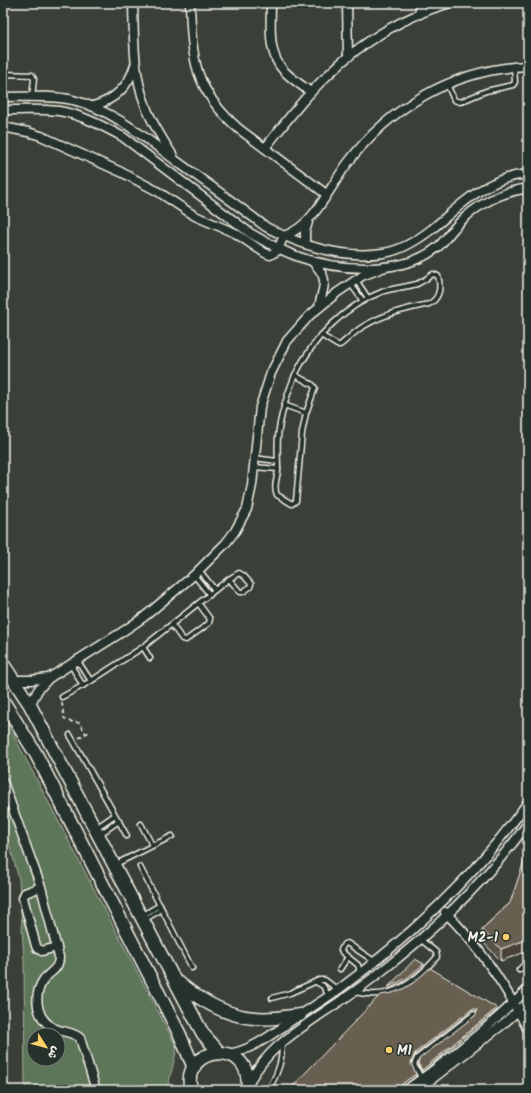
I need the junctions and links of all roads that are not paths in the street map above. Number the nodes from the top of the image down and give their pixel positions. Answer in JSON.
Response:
{"nodes":[{"id":1,"x":133,"y":3,"type":"edge"},
{"id":2,"x":190,"y":3,"type":"edge"},
{"id":3,"x":271,"y":3,"type":"edge"},
{"id":4,"x":347,"y":3,"type":"edge"},
{"id":5,"x":420,"y":3,"type":"edge"},
{"id":6,"x":450,"y":3,"type":"edge"},
{"id":7,"x":420,"y":14,"type":"junction"},
{"id":8,"x":348,"y":57,"type":"junction"},
{"id":9,"x":136,"y":64,"type":"junction"},
{"id":10,"x":528,"y":66,"type":"edge"},
{"id":11,"x":514,"y":67,"type":"junction"},
{"id":12,"x":3,"y":74,"type":"edge"},
{"id":13,"x":447,"y":84,"type":"junction"},
{"id":14,"x":311,"y":92,"type":"junction"},
{"id":15,"x":3,"y":97,"type":"edge"},
{"id":16,"x":32,"y":98,"type":"junction"},
{"id":17,"x":93,"y":106,"type":"junction"},
{"id":18,"x":3,"y":110,"type":"edge"},
{"id":19,"x":3,"y":127,"type":"edge"},
{"id":20,"x":265,"y":148,"type":"junction"},
{"id":21,"x":175,"y":160,"type":"junction"},
{"id":22,"x":528,"y":174,"type":"edge"},
{"id":23,"x":528,"y":188,"type":"edge"},
{"id":24,"x":326,"y":194,"type":"junction"},
{"id":25,"x":309,"y":219,"type":"junction"},
{"id":26,"x":284,"y":236,"type":"junction"},
{"id":27,"x":305,"y":244,"type":"junction"},
{"id":28,"x":279,"y":248,"type":"junction"},
{"id":29,"x":311,"y":261,"type":"junction"},
{"id":30,"x":385,"y":267,"type":"junction"},
{"id":31,"x":353,"y":281,"type":"junction"},
{"id":32,"x":368,"y":298,"type":"junction"},
{"id":33,"x":363,"y":301,"type":"junction"},
{"id":34,"x":319,"y":307,"type":"junction"},
{"id":35,"x":321,"y":335,"type":"junction"},
{"id":36,"x":295,"y":375,"type":"junction"},
{"id":37,"x":284,"y":405,"type":"junction"},
{"id":38,"x":306,"y":413,"type":"junction"},
{"id":39,"x":254,"y":458,"type":"junction"},
{"id":40,"x":277,"y":460,"type":"junction"},
{"id":41,"x":253,"y":467,"type":"junction"},
{"id":42,"x":278,"y":469,"type":"junction"},
{"id":43,"x":196,"y":572,"type":"junction"},
{"id":44,"x":229,"y":579,"type":"junction"},
{"id":45,"x":215,"y":590,"type":"junction"},
{"id":46,"x":210,"y":595,"type":"junction"},
{"id":47,"x":199,"y":604,"type":"junction"},
{"id":48,"x":172,"y":625,"type":"junction"},
{"id":49,"x":143,"y":647,"type":"junction"},
{"id":50,"x":150,"y":658,"type":"dead end"},
{"id":51,"x":74,"y":662,"type":"junction"},
{"id":52,"x":3,"y":664,"type":"edge"},
{"id":53,"x":49,"y":678,"type":"junction"},
{"id":54,"x":13,"y":680,"type":"junction"},
{"id":55,"x":91,"y":681,"type":"junction"},
{"id":56,"x":83,"y":686,"type":"junction"},
{"id":57,"x":62,"y":697,"type":"road end"},
{"id":58,"x":3,"y":701,"type":"edge"},
{"id":59,"x":30,"y":705,"type":"junction"},
{"id":60,"x":70,"y":735,"type":"dead end"},
{"id":61,"x":3,"y":782,"type":"edge"},
{"id":62,"x":528,"y":802,"type":"edge"},
{"id":63,"x":116,"y":815,"type":"junction"},
{"id":64,"x":119,"y":821,"type":"junction"},
{"id":65,"x":528,"y":823,"type":"edge"},
{"id":66,"x":141,"y":824,"type":"dead end"},
{"id":67,"x":96,"y":832,"type":"junction"},
{"id":68,"x":127,"y":836,"type":"dead end"},
{"id":69,"x":172,"y":836,"type":"dead end"},
{"id":70,"x":152,"y":845,"type":"junction"},
{"id":71,"x":114,"y":865,"type":"junction"},
{"id":72,"x":140,"y":867,"type":"dead end"},
{"id":73,"x":41,"y":887,"type":"junction"},
{"id":74,"x":439,"y":906,"type":"junction"},
{"id":75,"x":161,"y":907,"type":"junction"},
{"id":76,"x":448,"y":915,"type":"junction"},
{"id":77,"x":142,"y":918,"type":"junction"},
{"id":78,"x":420,"y":939,"type":"junction"},
{"id":79,"x":58,"y":947,"type":"junction"},
{"id":80,"x":348,"y":957,"type":"junction"},
{"id":81,"x":374,"y":961,"type":"junction"},
{"id":82,"x":528,"y":961,"type":"edge"},
{"id":83,"x":192,"y":968,"type":"dead end"},
{"id":84,"x":340,"y":969,"type":"dead end"},
{"id":85,"x":519,"y":970,"type":"dead end"},
{"id":86,"x":360,"y":972,"type":"junction"},
{"id":87,"x":175,"y":980,"type":"junction"},
{"id":88,"x":316,"y":982,"type":"junction"},
{"id":89,"x":528,"y":989,"type":"edge"},
{"id":90,"x":338,"y":990,"type":"junction"},
{"id":91,"x":354,"y":992,"type":"junction"},
{"id":92,"x":329,"y":996,"type":"junction"},
{"id":93,"x":272,"y":998,"type":"dead end"},
{"id":94,"x":528,"y":1002,"type":"edge"},
{"id":95,"x":514,"y":1003,"type":"junction"},
{"id":96,"x":518,"y":1012,"type":"junction"},
{"id":97,"x":474,"y":1014,"type":"dead end"},
{"id":98,"x":300,"y":1015,"type":"junction"},
{"id":99,"x":527,"y":1027,"type":"edge"},
{"id":100,"x":281,"y":1042,"type":"junction"},
{"id":101,"x":224,"y":1053,"type":"junction"},
{"id":102,"x":194,"y":1068,"type":"junction"},
{"id":103,"x":424,"y":1082,"type":"junction"},
{"id":104,"x":248,"y":1086,"type":"edge"},
{"id":105,"x":189,"y":1089,"type":"edge"},
{"id":106,"x":96,"y":1090,"type":"edge"},
{"id":107,"x":268,"y":1090,"type":"edge"},
{"id":108,"x":406,"y":1090,"type":"edge"},
{"id":109,"x":418,"y":1090,"type":"edge"}],
"edges":[{"from":1,"to":9,"type":"street"},
{"from":2,"to":20,"type":"street"},
{"from":3,"to":14,"type":"street"},
{"from":4,"to":8,"type":"street"},
{"from":5,"to":7,"type":"street"},
{"from":6,"to":7,"type":"street"},
{"from":7,"to":8,"type":"street"},
{"from":8,"to":14,"type":"street"},
{"from":9,"to":17,"type":"street"},
{"from":9,"to":21,"type":"street"},
{"from":10,"to":11,"type":"street"},
{"from":11,"to":13,"type":"street"},
{"from":11,"to":13,"type":"lane"},
{"from":12,"to":16,"type":"lane"},
{"from":13,"to":24,"type":"street"},
{"from":14,"to":20,"type":"street"},
{"from":15,"to":16,"type":"street"},
{"from":16,"to":17,"type":"street"},
{"from":17,"to":21,"type":"street"},
{"from":18,"to":28,"type":"street"},
{"from":19,"to":28,"type":"street"},
{"from":20,"to":24,"type":"street"},
{"from":21,"to":26,"type":"street"},
{"from":22,"to":27,"type":"street"},
{"from":23,"to":30,"type":"street"},
{"from":24,"to":25,"type":"street"},
{"from":25,"to":26,"type":"street"},
{"from":25,"to":27,"type":"street"},
{"from":26,"to":27,"type":"street"},
{"from":26,"to":28,"type":"street"},
{"from":28,"to":29,"type":"street"},
{"from":29,"to":30,"type":"street"},
{"from":29,"to":34,"type":"street"},
{"from":30,"to":31,"type":"street"},
{"from":31,"to":32,"type":"lane"},
{"from":31,"to":33,"type":"lane"},
{"from":31,"to":34,"type":"street"},
{"from":32,"to":33,"type":"lane"},
{"from":32,"to":35,"type":"lane"},
{"from":33,"to":35,"type":"lane"},
{"from":34,"to":39,"type":"street"},
{"from":35,"to":36,"type":"lane"},
{"from":36,"to":37,"type":"lane"},
{"from":36,"to":38,"type":"lane"},
{"from":37,"to":38,"type":"lane"},
{"from":37,"to":40,"type":"lane"},
{"from":38,"to":42,"type":"lane"},
{"from":39,"to":40,"type":"lane"},
{"from":39,"to":41,"type":"street"},
{"from":40,"to":42,"type":"lane"},
{"from":41,"to":42,"type":"lane"},
{"from":41,"to":43,"type":"street"},
{"from":43,"to":45,"type":"lane"},
{"from":43,"to":46,"type":"lane"},
{"from":43,"to":51,"type":"street"},
{"from":44,"to":44,"type":"lane"},
{"from":44,"to":45,"type":"lane"},
{"from":45,"to":46,"type":"lane"},
{"from":46,"to":47,"type":"lane"},
{"from":47,"to":48,"type":"lane"},
{"from":47,"to":48,"type":"lane"},
{"from":48,"to":49,"type":"lane"},
{"from":49,"to":50,"type":"lane"},
{"from":49,"to":55,"type":"lane"},
{"from":51,"to":53,"type":"street"},
{"from":51,"to":55,"type":"lane"},
{"from":51,"to":56,"type":"lane"},
{"from":52,"to":54,"type":"street"},
{"from":53,"to":54,"type":"street"},
{"from":53,"to":59,"type":"street"},
{"from":54,"to":59,"type":"street"},
{"from":55,"to":56,"type":"lane"},
{"from":56,"to":57,"type":"lane"},
{"from":58,"to":102,"type":"street"},
{"from":59,"to":67,"type":"street"},
{"from":60,"to":63,"type":"lane"},
{"from":61,"to":73,"type":"street"},
{"from":62,"to":74,"type":"street"},
{"from":63,"to":64,"type":"lane"},
{"from":63,"to":67,"type":"lane"},
{"from":64,"to":67,"type":"lane"},
{"from":64,"to":68,"type":"lane"},
{"from":65,"to":76,"type":"street"},
{"from":66,"to":70,"type":"lane"},
{"from":67,"to":71,"type":"street"},
{"from":69,"to":70,"type":"lane"},
{"from":70,"to":71,"type":"lane"},
{"from":71,"to":77,"type":"street"},
{"from":72,"to":75,"type":"lane"},
{"from":73,"to":79,"type":"street"},
{"from":73,"to":79,"type":"street"},
{"from":74,"to":76,"type":"street"},
{"from":74,"to":81,"type":"street"},
{"from":75,"to":77,"type":"lane"},
{"from":75,"to":83,"type":"lane"},
{"from":76,"to":78,"type":"street"},
{"from":76,"to":95,"type":"street"},
{"from":77,"to":87,"type":"street"},
{"from":78,"to":91,"type":"street"},
{"from":78,"to":91,"type":"lane"},
{"from":79,"to":106,"type":"street"},
{"from":80,"to":81,"type":"lane"},
{"from":80,"to":84,"type":"lane"},
{"from":80,"to":86,"type":"lane"},
{"from":81,"to":86,"type":"street"},
{"from":82,"to":85,"type":"lane"},
{"from":86,"to":90,"type":"street"},
{"from":87,"to":98,"type":"street"},
{"from":87,"to":101,"type":"street"},
{"from":88,"to":90,"type":"lane"},
{"from":88,"to":92,"type":"lane"},
{"from":88,"to":93,"type":"lane"},
{"from":89,"to":95,"type":"street"},
{"from":90,"to":92,"type":"street"},
{"from":91,"to":100,"type":"street"},
{"from":92,"to":98,"type":"street"},
{"from":94,"to":96,"type":"street"},
{"from":95,"to":96,"type":"street"},
{"from":95,"to":103,"type":"street"},
{"from":96,"to":99,"type":"street"},
{"from":96,"to":103,"type":"street"},
{"from":97,"to":103,"type":"lane"},
{"from":98,"to":101,"type":"street"},
{"from":100,"to":104,"type":"street"},
{"from":100,"to":107,"type":"lane"},
{"from":101,"to":102,"type":"street"},
{"from":101,"to":104,"type":"street"},
{"from":102,"to":105,"type":"street"},
{"from":103,"to":108,"type":"street"},
{"from":103,"to":109,"type":"street"}]}
